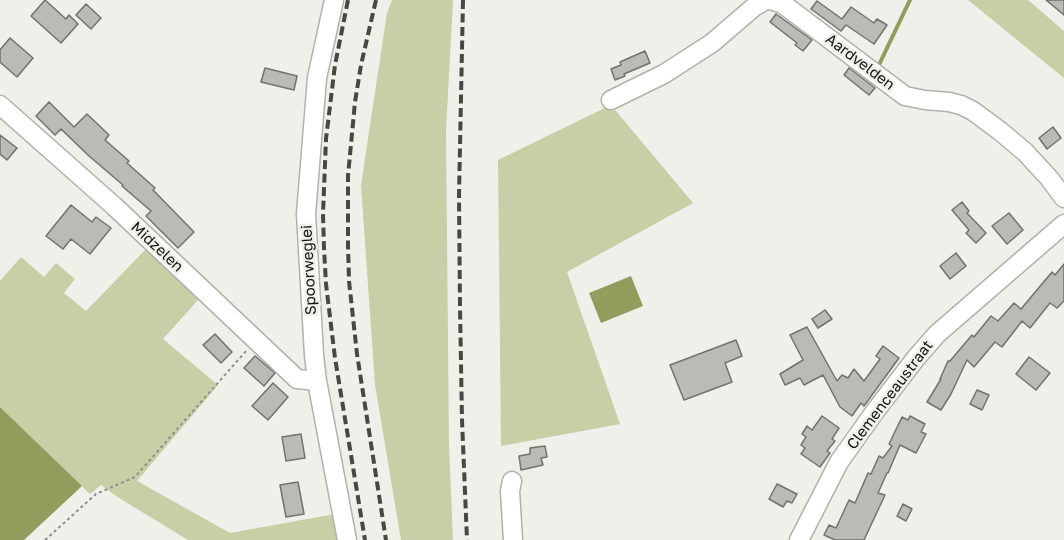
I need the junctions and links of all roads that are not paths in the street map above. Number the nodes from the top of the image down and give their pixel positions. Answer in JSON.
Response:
{"nodes":[{"id":1,"x":333,"y":0,"type":"edge"},
{"id":2,"x":768,"y":0,"type":"edge"},
{"id":3,"x":611,"y":100,"type":"dead end"},
{"id":4,"x":0,"y":105,"type":"edge"},
{"id":5,"x":1064,"y":198,"type":"edge"},
{"id":6,"x":1064,"y":224,"type":"edge"},
{"id":7,"x":317,"y":381,"type":"junction"},
{"id":8,"x":512,"y":482,"type":"dead end"},
{"id":9,"x":347,"y":540,"type":"edge"},
{"id":10,"x":513,"y":540,"type":"edge"},
{"id":11,"x":799,"y":540,"type":"edge"}],
"edges":[{"from":1,"to":7,"type":"street","name":"Spoorweglei"},
{"from":2,"to":3,"type":"street","name":"Aardvelden"},
{"from":2,"to":5,"type":"street","name":"Aardvelden"},
{"from":4,"to":7,"type":"street","name":"Midzelen"},
{"from":6,"to":11,"type":"street","name":"Clemenceaustraat"},
{"from":7,"to":9,"type":"street","name":"Spoorweglei"},
{"from":8,"to":10,"type":"street"}]}
